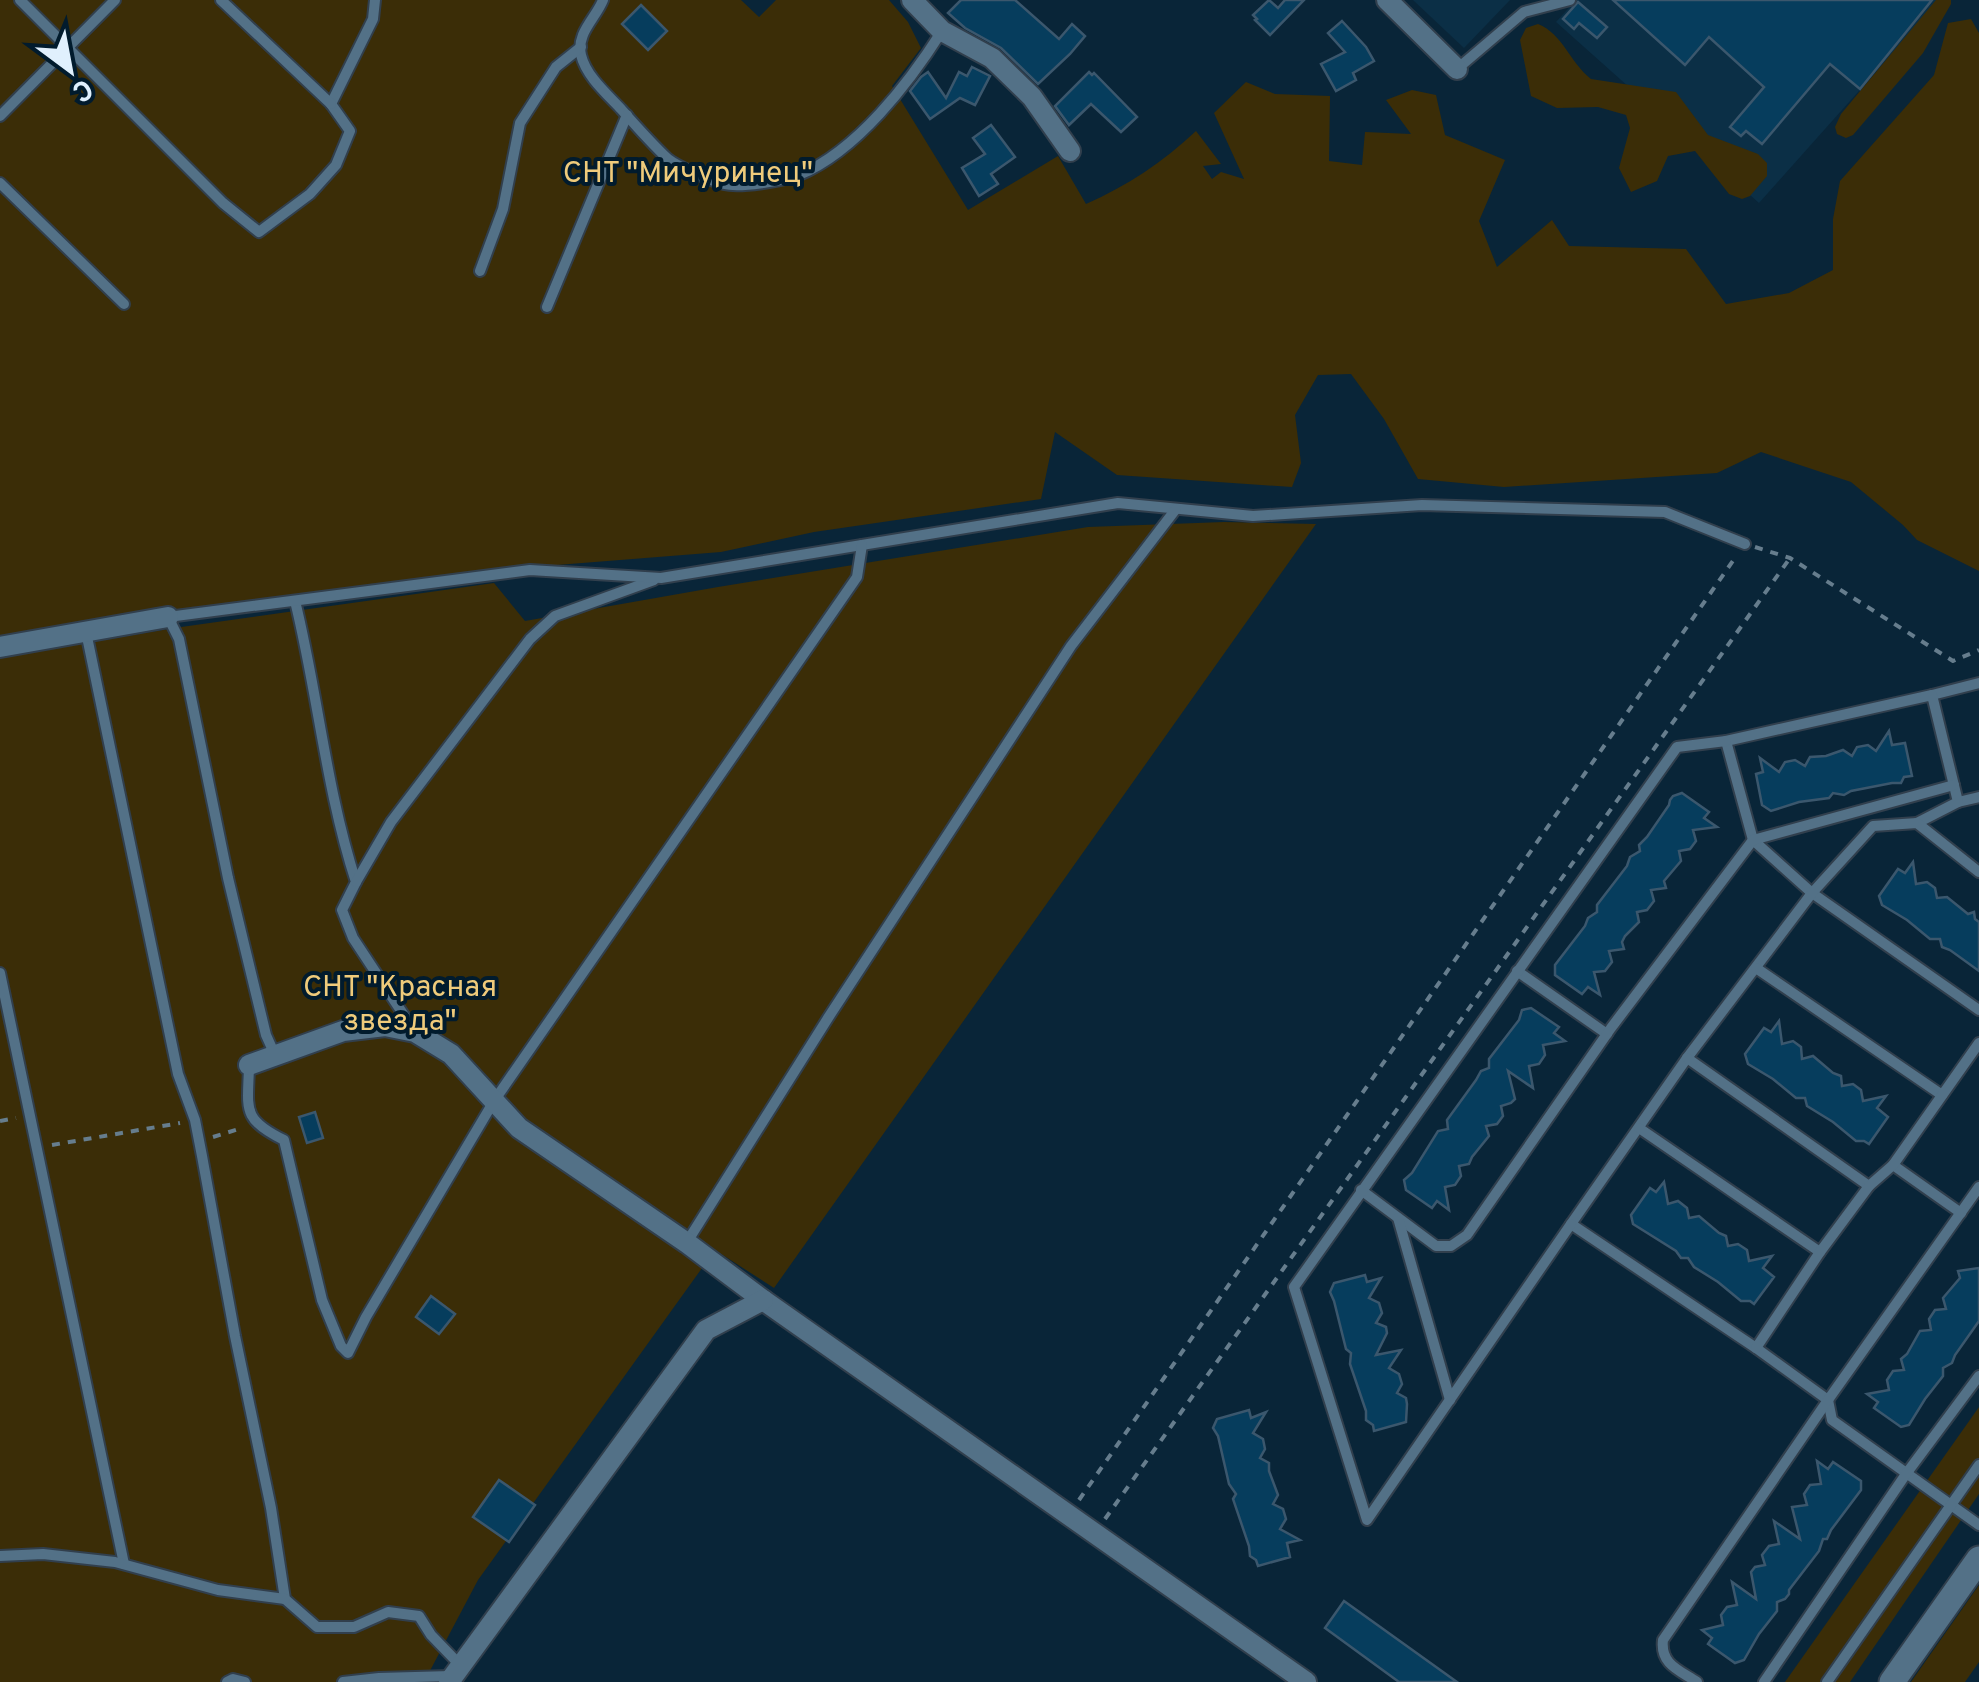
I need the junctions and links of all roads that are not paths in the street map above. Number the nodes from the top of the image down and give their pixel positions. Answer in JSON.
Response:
{"nodes":[{"id":1,"x":20,"y":0,"type":"edge"},
{"id":2,"x":115,"y":0,"type":"edge"},
{"id":3,"x":221,"y":0,"type":"edge"},
{"id":4,"x":375,"y":0,"type":"edge"},
{"id":5,"x":603,"y":0,"type":"edge"},
{"id":6,"x":912,"y":0,"type":"edge"},
{"id":7,"x":1387,"y":0,"type":"edge"},
{"id":8,"x":1570,"y":0,"type":"edge"},
{"id":9,"x":942,"y":32,"type":"junction"},
{"id":10,"x":580,"y":47,"type":"junction"},
{"id":11,"x":68,"y":48,"type":"junction"},
{"id":12,"x":1458,"y":69,"type":"joint"},
{"id":13,"x":330,"y":104,"type":"junction"},
{"id":14,"x":627,"y":115,"type":"junction"},
{"id":15,"x":0,"y":116,"type":"edge"},
{"id":16,"x":1070,"y":151,"type":"dead end"},
{"id":17,"x":0,"y":183,"type":"edge"},
{"id":18,"x":480,"y":272,"type":"dead end"},
{"id":19,"x":124,"y":304,"type":"dead end"},
{"id":20,"x":547,"y":307,"type":"dead end"},
{"id":21,"x":1176,"y":509,"type":"junction"},
{"id":22,"x":1745,"y":544,"type":"road end"},
{"id":23,"x":862,"y":545,"type":"junction"},
{"id":24,"x":660,"y":578,"type":"junction"},
{"id":25,"x":294,"y":601,"type":"junction"},
{"id":26,"x":168,"y":617,"type":"junction"},
{"id":27,"x":86,"y":632,"type":"junction"},
{"id":28,"x":0,"y":647,"type":"edge"},
{"id":29,"x":1979,"y":683,"type":"edge"},
{"id":30,"x":1932,"y":695,"type":"junction"},
{"id":31,"x":1726,"y":742,"type":"junction"},
{"id":32,"x":1954,"y":785,"type":"junction"},
{"id":33,"x":1979,"y":797,"type":"edge"},
{"id":34,"x":1958,"y":802,"type":"junction"},
{"id":35,"x":1916,"y":823,"type":"junction"},
{"id":36,"x":1753,"y":840,"type":"junction"},
{"id":37,"x":1979,"y":872,"type":"edge"},
{"id":38,"x":356,"y":882,"type":"junction"},
{"id":39,"x":1812,"y":892,"type":"junction"},
{"id":40,"x":1756,"y":968,"type":"junction"},
{"id":41,"x":1517,"y":970,"type":"junction"},
{"id":42,"x":0,"y":972,"type":"edge"},
{"id":43,"x":1979,"y":1010,"type":"edge"},
{"id":44,"x":415,"y":1032,"type":"junction"},
{"id":45,"x":1607,"y":1034,"type":"junction"},
{"id":46,"x":1979,"y":1043,"type":"edge"},
{"id":47,"x":275,"y":1055,"type":"junction"},
{"id":48,"x":1687,"y":1058,"type":"junction"},
{"id":49,"x":249,"y":1064,"type":"joint"},
{"id":50,"x":1942,"y":1095,"type":"junction"},
{"id":51,"x":494,"y":1101,"type":"junction"},
{"id":52,"x":1639,"y":1128,"type":"junction"},
{"id":53,"x":1894,"y":1166,"type":"junction"},
{"id":54,"x":1869,"y":1186,"type":"junction"},
{"id":55,"x":1979,"y":1187,"type":"edge"},
{"id":56,"x":1361,"y":1190,"type":"junction"},
{"id":57,"x":1962,"y":1212,"type":"junction"},
{"id":58,"x":1398,"y":1218,"type":"junction"},
{"id":59,"x":1571,"y":1224,"type":"junction"},
{"id":60,"x":686,"y":1243,"type":"junction"},
{"id":61,"x":1820,"y":1252,"type":"junction"},
{"id":62,"x":763,"y":1300,"type":"junction"},
{"id":63,"x":1756,"y":1348,"type":"junction"},
{"id":64,"x":1979,"y":1376,"type":"edge"},
{"id":65,"x":1450,"y":1400,"type":"junction"},
{"id":66,"x":1828,"y":1400,"type":"junction"},
{"id":67,"x":1979,"y":1465,"type":"edge"},
{"id":68,"x":1906,"y":1474,"type":"junction"},
{"id":69,"x":1950,"y":1506,"type":"junction"},
{"id":70,"x":1979,"y":1525,"type":"edge"},
{"id":71,"x":0,"y":1556,"type":"edge"},
{"id":72,"x":1979,"y":1559,"type":"edge"},
{"id":73,"x":124,"y":1564,"type":"junction"},
{"id":74,"x":285,"y":1599,"type":"junction"},
{"id":75,"x":453,"y":1674,"type":"edge"},
{"id":76,"x":227,"y":1682,"type":"edge"},
{"id":77,"x":246,"y":1682,"type":"edge"},
{"id":78,"x":343,"y":1682,"type":"edge"},
{"id":79,"x":1306,"y":1682,"type":"edge"},
{"id":80,"x":1697,"y":1682,"type":"edge"},
{"id":81,"x":1764,"y":1682,"type":"edge"},
{"id":82,"x":1827,"y":1682,"type":"edge"},
{"id":83,"x":1892,"y":1682,"type":"edge"}],
"edges":[{"from":1,"to":11,"type":"lane"},
{"from":2,"to":11,"type":"lane"},
{"from":3,"to":13,"type":"lane"},
{"from":4,"to":13,"type":"lane"},
{"from":5,"to":10,"type":"lane"},
{"from":6,"to":9,"type":"street"},
{"from":7,"to":12,"type":"street"},
{"from":8,"to":12,"type":"lane"},
{"from":9,"to":14,"type":"lane"},
{"from":9,"to":16,"type":"street"},
{"from":10,"to":14,"type":"lane"},
{"from":10,"to":18,"type":"lane"},
{"from":11,"to":13,"type":"lane"},
{"from":11,"to":15,"type":"lane"},
{"from":14,"to":20,"type":"lane"},
{"from":17,"to":19,"type":"lane"},
{"from":21,"to":22,"type":"lane"},
{"from":21,"to":23,"type":"lane"},
{"from":21,"to":60,"type":"lane"},
{"from":23,"to":24,"type":"lane"},
{"from":23,"to":51,"type":"lane"},
{"from":24,"to":25,"type":"lane"},
{"from":24,"to":38,"type":"lane"},
{"from":25,"to":26,"type":"lane"},
{"from":25,"to":38,"type":"lane"},
{"from":26,"to":27,"type":"street"},
{"from":26,"to":47,"type":"lane"},
{"from":27,"to":28,"type":"street"},
{"from":27,"to":74,"type":"lane"},
{"from":29,"to":30,"type":"lane"},
{"from":30,"to":31,"type":"lane"},
{"from":30,"to":32,"type":"lane"},
{"from":31,"to":36,"type":"lane"},
{"from":31,"to":41,"type":"lane"},
{"from":32,"to":34,"type":"lane"},
{"from":32,"to":36,"type":"lane"},
{"from":33,"to":34,"type":"lane"},
{"from":34,"to":35,"type":"lane"},
{"from":35,"to":37,"type":"lane"},
{"from":35,"to":39,"type":"lane"},
{"from":36,"to":39,"type":"lane"},
{"from":36,"to":45,"type":"lane"},
{"from":38,"to":44,"type":"lane"},
{"from":39,"to":40,"type":"lane"},
{"from":39,"to":43,"type":"lane"},
{"from":40,"to":48,"type":"lane"},
{"from":40,"to":50,"type":"lane"},
{"from":41,"to":45,"type":"lane"},
{"from":41,"to":56,"type":"lane"},
{"from":42,"to":73,"type":"lane"},
{"from":44,"to":47,"type":"street"},
{"from":44,"to":51,"type":"street"},
{"from":45,"to":58,"type":"lane"},
{"from":46,"to":50,"type":"lane"},
{"from":47,"to":49,"type":"street"},
{"from":48,"to":52,"type":"lane"},
{"from":48,"to":54,"type":"lane"},
{"from":49,"to":51,"type":"lane"},
{"from":50,"to":53,"type":"lane"},
{"from":51,"to":60,"type":"street"},
{"from":52,"to":59,"type":"lane"},
{"from":52,"to":61,"type":"lane"},
{"from":53,"to":54,"type":"lane"},
{"from":53,"to":57,"type":"lane"},
{"from":54,"to":61,"type":"lane"},
{"from":55,"to":57,"type":"lane"},
{"from":56,"to":58,"type":"lane"},
{"from":56,"to":65,"type":"lane"},
{"from":57,"to":66,"type":"lane"},
{"from":58,"to":65,"type":"lane"},
{"from":59,"to":63,"type":"lane"},
{"from":59,"to":65,"type":"lane"},
{"from":60,"to":62,"type":"street"},
{"from":61,"to":63,"type":"lane"},
{"from":62,"to":75,"type":"street"},
{"from":62,"to":79,"type":"street"},
{"from":63,"to":66,"type":"lane"},
{"from":64,"to":68,"type":"lane"},
{"from":66,"to":68,"type":"lane"},
{"from":66,"to":80,"type":"lane"},
{"from":67,"to":69,"type":"lane"},
{"from":68,"to":69,"type":"lane"},
{"from":68,"to":81,"type":"lane"},
{"from":69,"to":70,"type":"lane"},
{"from":69,"to":82,"type":"lane"},
{"from":71,"to":73,"type":"lane"},
{"from":72,"to":83,"type":"street"},
{"from":73,"to":74,"type":"lane"},
{"from":74,"to":75,"type":"lane"},
{"from":75,"to":78,"type":"lane"},
{"from":76,"to":77,"type":"lane"}]}
